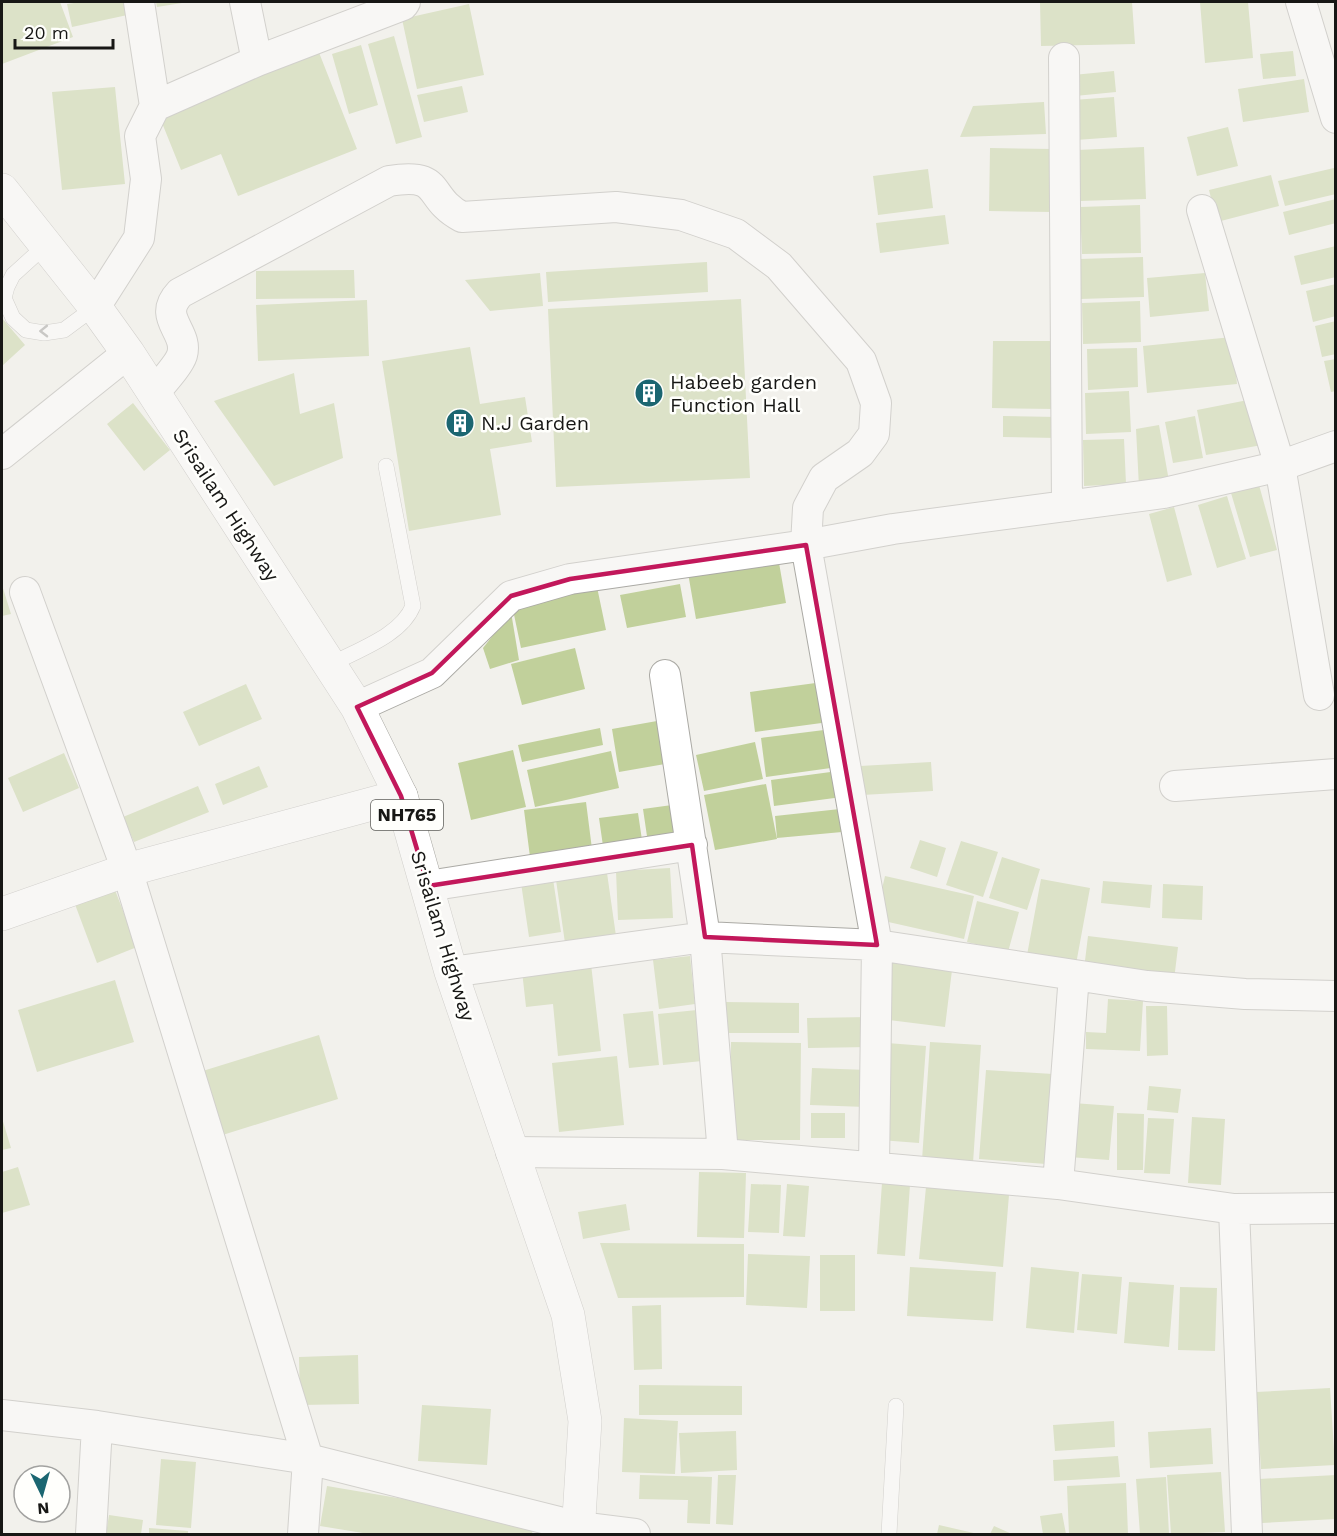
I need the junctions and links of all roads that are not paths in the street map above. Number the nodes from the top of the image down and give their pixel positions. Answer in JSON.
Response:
{"nodes":[{"id":1,"x":139,"y":2,"type":"edge"},
{"id":2,"x":245,"y":2,"type":"edge"},
{"id":3,"x":405,"y":2,"type":"edge"},
{"id":4,"x":1301,"y":2,"type":"edge"},
{"id":5,"x":1064,"y":58,"type":"dead end"},
{"id":6,"x":256,"y":61,"type":"junction"},
{"id":7,"x":155,"y":106,"type":"junction"},
{"id":8,"x":1335,"y":118,"type":"edge"},
{"id":9,"x":2,"y":190,"type":"edge"},
{"id":10,"x":1202,"y":210,"type":"dead end"},
{"id":11,"x":46,"y":245,"type":"junction"},
{"id":12,"x":95,"y":307,"type":"junction"},
{"id":13,"x":128,"y":353,"type":"junction"},
{"id":14,"x":154,"y":393,"type":"junction"},
{"id":15,"x":1335,"y":446,"type":"edge"},
{"id":16,"x":2,"y":454,"type":"edge"},
{"id":17,"x":386,"y":466,"type":"dead end"},
{"id":18,"x":1280,"y":466,"type":"junction"},
{"id":19,"x":1067,"y":506,"type":"junction"},
{"id":20,"x":806,"y":545,"type":"junction"},
{"id":21,"x":25,"y":592,"type":"dead end"},
{"id":22,"x":330,"y":664,"type":"junction"},
{"id":23,"x":665,"y":675,"type":"dead end"},
{"id":24,"x":1319,"y":695,"type":"dead end"},
{"id":25,"x":357,"y":708,"type":"junction"},
{"id":26,"x":1335,"y":774,"type":"edge"},
{"id":27,"x":1175,"y":786,"type":"dead end"},
{"id":28,"x":401,"y":796,"type":"junction"},
{"id":29,"x":692,"y":845,"type":"junction"},
{"id":30,"x":128,"y":870,"type":"junction"},
{"id":31,"x":428,"y":886,"type":"junction"},
{"id":32,"x":2,"y":914,"type":"edge"},
{"id":33,"x":705,"y":938,"type":"junction"},
{"id":34,"x":877,"y":945,"type":"junction"},
{"id":35,"x":452,"y":972,"type":"junction"},
{"id":36,"x":1074,"y":975,"type":"junction"},
{"id":37,"x":1335,"y":996,"type":"edge"},
{"id":38,"x":511,"y":1152,"type":"junction"},
{"id":39,"x":723,"y":1154,"type":"junction"},
{"id":40,"x":874,"y":1167,"type":"junction"},
{"id":41,"x":1058,"y":1184,"type":"junction"},
{"id":42,"x":1335,"y":1208,"type":"edge"},
{"id":43,"x":1234,"y":1209,"type":"junction"},
{"id":44,"x":896,"y":1406,"type":"dead end"},
{"id":45,"x":2,"y":1415,"type":"edge"},
{"id":46,"x":97,"y":1426,"type":"junction"},
{"id":47,"x":308,"y":1459,"type":"junction"},
{"id":48,"x":579,"y":1531,"type":"edge"},
{"id":49,"x":91,"y":1534,"type":"edge"},
{"id":50,"x":303,"y":1534,"type":"edge"},
{"id":51,"x":635,"y":1534,"type":"edge"},
{"id":52,"x":889,"y":1534,"type":"edge"},
{"id":53,"x":1246,"y":1534,"type":"edge"}],
"edges":[{"from":1,"to":7,"type":"street"},
{"from":2,"to":6,"type":"street"},
{"from":3,"to":6,"type":"street"},
{"from":4,"to":8,"type":"street"},
{"from":5,"to":19,"type":"street"},
{"from":6,"to":7,"type":"street"},
{"from":7,"to":12,"type":"street"},
{"from":9,"to":11,"type":"main road","name":"Srisailam Highway","number":"NH765"},
{"from":10,"to":18,"type":"street"},
{"from":11,"to":12,"type":"main road","name":"Srisailam Highway","number":"NH765"},
{"from":12,"to":11,"type":"lane","one_way":true},
{"from":12,"to":13,"type":"main road","name":"Srisailam Highway","number":"NH765"},
{"from":13,"to":14,"type":"main road","name":"Srisailam Highway","number":"NH765"},
{"from":13,"to":16,"type":"street"},
{"from":14,"to":20,"type":"street"},
{"from":14,"to":22,"type":"main road","name":"Srisailam Highway","number":"NH765"},
{"from":15,"to":18,"type":"street"},
{"from":17,"to":22,"type":"lane"},
{"from":18,"to":19,"type":"street"},
{"from":18,"to":24,"type":"street"},
{"from":19,"to":20,"type":"street"},
{"from":20,"to":25,"type":"street"},
{"from":20,"to":34,"type":"street"},
{"from":21,"to":30,"type":"street"},
{"from":22,"to":25,"type":"main road","name":"Srisailam Highway","number":"NH765"},
{"from":23,"to":29,"type":"street"},
{"from":25,"to":28,"type":"main road","name":"Srisailam Highway","number":"NH765"},
{"from":26,"to":27,"type":"street"},
{"from":28,"to":30,"type":"main road"},
{"from":28,"to":31,"type":"main road","name":"Srisailam Highway","number":"NH765"},
{"from":29,"to":31,"type":"street"},
{"from":29,"to":33,"type":"street"},
{"from":30,"to":32,"type":"main road"},
{"from":30,"to":47,"type":"street"},
{"from":31,"to":35,"type":"main road","name":"Srisailam Highway","number":"NH765"},
{"from":33,"to":34,"type":"street"},
{"from":33,"to":35,"type":"street"},
{"from":33,"to":39,"type":"street"},
{"from":34,"to":36,"type":"street"},
{"from":34,"to":40,"type":"street"},
{"from":35,"to":38,"type":"main road","name":"Srisailam Highway","number":"NH765"},
{"from":36,"to":37,"type":"street"},
{"from":36,"to":41,"type":"street"},
{"from":38,"to":39,"type":"street"},
{"from":38,"to":48,"type":"main road","name":"Srisailam Highway","number":"NH765"},
{"from":39,"to":40,"type":"street"},
{"from":40,"to":41,"type":"street"},
{"from":41,"to":43,"type":"street"},
{"from":42,"to":43,"type":"street"},
{"from":43,"to":53,"type":"street"},
{"from":44,"to":52,"type":"lane"},
{"from":45,"to":46,"type":"street"},
{"from":46,"to":47,"type":"street"},
{"from":46,"to":49,"type":"street"},
{"from":47,"to":48,"type":"street"},
{"from":47,"to":50,"type":"street"},
{"from":48,"to":51,"type":"street"}]}
